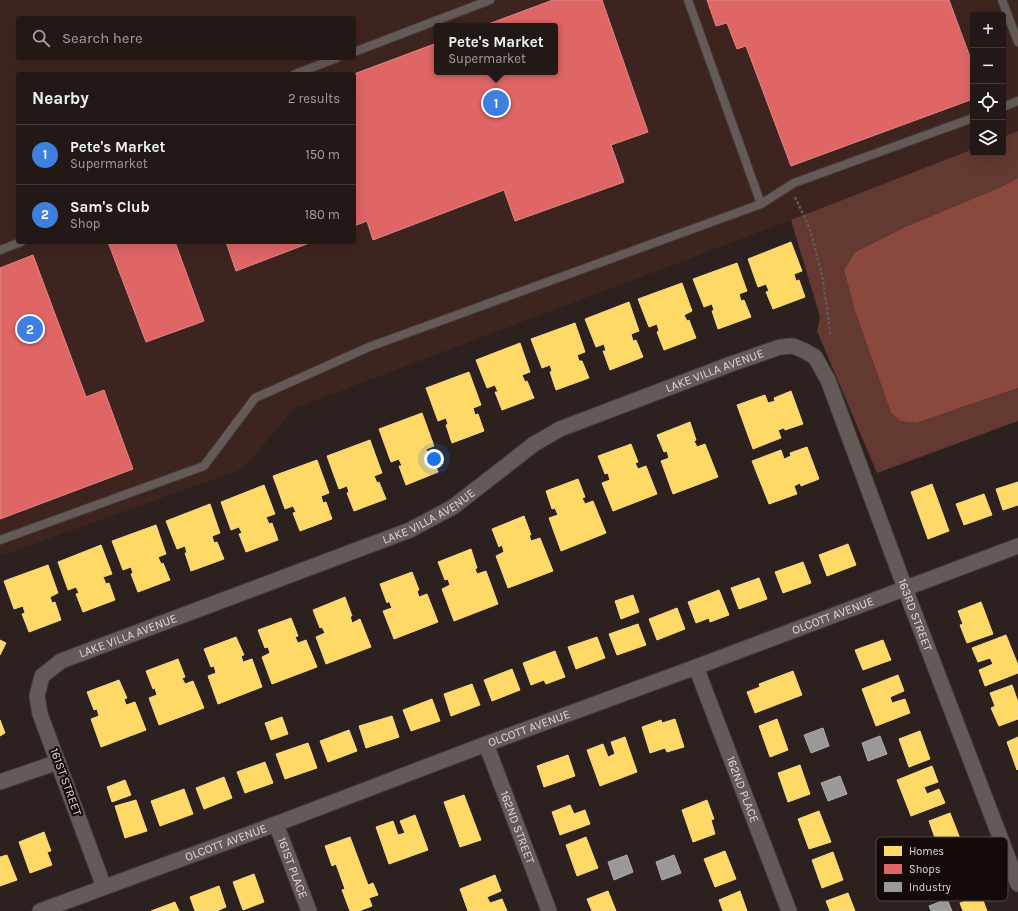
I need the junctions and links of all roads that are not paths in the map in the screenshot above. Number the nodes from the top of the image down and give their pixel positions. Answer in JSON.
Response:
{"nodes":[{"id":1,"x":490,"y":0,"type":"edge"},
{"id":2,"x":688,"y":0,"type":"edge"},
{"id":3,"x":1002,"y":0,"type":"edge"},
{"id":4,"x":1018,"y":42,"type":"edge"},
{"id":5,"x":356,"y":51,"type":"edge"},
{"id":6,"x":332,"y":60,"type":"edge"},
{"id":7,"x":300,"y":72,"type":"edge"},
{"id":8,"x":1018,"y":101,"type":"edge"},
{"id":9,"x":1006,"y":106,"type":"edge"},
{"id":10,"x":970,"y":119,"type":"edge"},
{"id":11,"x":761,"y":204,"type":"junction"},
{"id":12,"x":16,"y":244,"type":"edge"},
{"id":13,"x":0,"y":250,"type":"edge"},
{"id":14,"x":805,"y":351,"type":"joint"},
{"id":15,"x":0,"y":540,"type":"edge"},
{"id":16,"x":1018,"y":546,"type":"edge"},
{"id":17,"x":905,"y":588,"type":"junction"},
{"id":18,"x":696,"y":667,"type":"junction"},
{"id":19,"x":42,"y":676,"type":"joint"},
{"id":20,"x":486,"y":744,"type":"junction"},
{"id":21,"x":58,"y":762,"type":"junction"},
{"id":22,"x":0,"y":782,"type":"edge"},
{"id":23,"x":276,"y":824,"type":"junction"},
{"id":24,"x":1000,"y":837,"type":"edge"},
{"id":25,"x":1008,"y":858,"type":"edge"},
{"id":26,"x":1018,"y":884,"type":"edge"},
{"id":27,"x":104,"y":887,"type":"junction"},
{"id":28,"x":50,"y":909,"type":"edge"},
{"id":29,"x":309,"y":911,"type":"edge"},
{"id":30,"x":549,"y":911,"type":"edge"},
{"id":31,"x":789,"y":911,"type":"edge"}],
"edges":[{"from":1,"to":5,"type":"lane"},
{"from":2,"to":11,"type":"lane"},
{"from":3,"to":4,"type":"lane"},
{"from":6,"to":7,"type":"lane"},
{"from":8,"to":9,"type":"lane"},
{"from":10,"to":11,"type":"lane"},
{"from":11,"to":15,"type":"lane"},
{"from":12,"to":13,"type":"lane"},
{"from":14,"to":17,"type":"street","name":"163RD STREET"},
{"from":14,"to":19,"type":"street","name":"LAKE VILLA AVENUE"},
{"from":16,"to":17,"type":"street","name":"OLCOTT AVENUE"},
{"from":17,"to":18,"type":"street","name":"OLCOTT AVENUE"},
{"from":17,"to":24,"type":"street","name":"163RD STREET"},
{"from":18,"to":20,"type":"street","name":"OLCOTT AVENUE"},
{"from":18,"to":31,"type":"street","name":"162ND PLACE"},
{"from":19,"to":21,"type":"street","name":"161ST STREET"},
{"from":20,"to":23,"type":"street","name":"OLCOTT AVENUE"},
{"from":20,"to":30,"type":"street","name":"162ND STREET"},
{"from":21,"to":22,"type":"street"},
{"from":21,"to":27,"type":"street","name":"161ST STREET"},
{"from":23,"to":27,"type":"street","name":"OLCOTT AVENUE"},
{"from":23,"to":29,"type":"street","name":"161ST PLACE"},
{"from":25,"to":26,"type":"street","name":"163RD STREET"},
{"from":27,"to":28,"type":"street","name":"OLCOTT AVENUE"}]}
